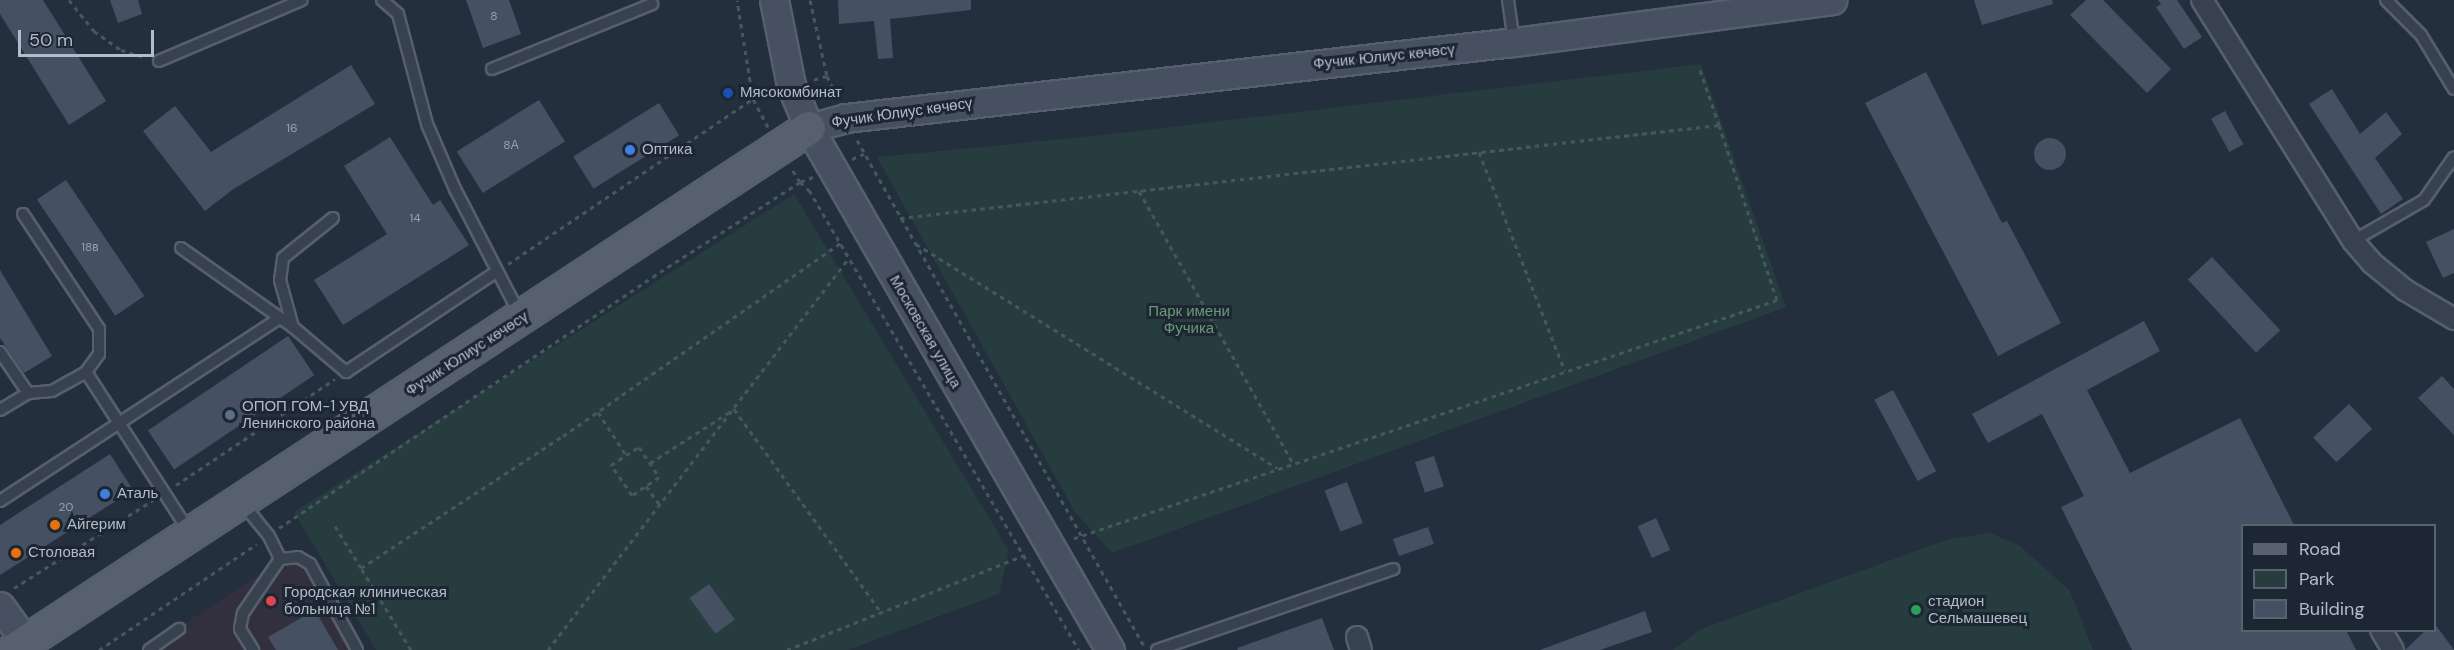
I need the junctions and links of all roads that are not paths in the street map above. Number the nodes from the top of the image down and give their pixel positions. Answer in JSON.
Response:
{"nodes":[{"id":1,"x":302,"y":0,"type":"edge"},
{"id":2,"x":382,"y":0,"type":"edge"},
{"id":3,"x":774,"y":0,"type":"edge"},
{"id":4,"x":1508,"y":0,"type":"edge"},
{"id":5,"x":1832,"y":0,"type":"edge"},
{"id":6,"x":2202,"y":0,"type":"edge"},
{"id":7,"x":2386,"y":0,"type":"edge"},
{"id":8,"x":285,"y":2,"type":"edge"},
{"id":9,"x":652,"y":4,"type":"dead end"},
{"id":10,"x":1514,"y":42,"type":"junction"},
{"id":11,"x":159,"y":61,"type":"road end"},
{"id":12,"x":492,"y":69,"type":"dead end"},
{"id":13,"x":2454,"y":89,"type":"edge"},
{"id":14,"x":809,"y":128,"type":"junction"},
{"id":15,"x":2454,"y":157,"type":"edge"},
{"id":16,"x":23,"y":214,"type":"dead end"},
{"id":17,"x":333,"y":218,"type":"dead end"},
{"id":18,"x":2353,"y":241,"type":"junction"},
{"id":19,"x":181,"y":248,"type":"dead end"},
{"id":20,"x":496,"y":272,"type":"junction"},
{"id":21,"x":280,"y":318,"type":"junction"},
{"id":22,"x":522,"y":318,"type":"junction"},
{"id":23,"x":2454,"y":319,"type":"edge"},
{"id":24,"x":293,"y":327,"type":"junction"},
{"id":25,"x":0,"y":352,"type":"edge"},
{"id":26,"x":86,"y":372,"type":"junction"},
{"id":27,"x":28,"y":393,"type":"junction"},
{"id":28,"x":0,"y":410,"type":"edge"},
{"id":29,"x":119,"y":424,"type":"junction"},
{"id":30,"x":0,"y":501,"type":"edge"},
{"id":31,"x":241,"y":501,"type":"junction"},
{"id":32,"x":191,"y":533,"type":"junction"},
{"id":33,"x":280,"y":559,"type":"junction"},
{"id":34,"x":1394,"y":569,"type":"dead end"},
{"id":35,"x":0,"y":606,"type":"edge"},
{"id":36,"x":179,"y":629,"type":"dead end"},
{"id":37,"x":2382,"y":632,"type":"edge"},
{"id":38,"x":24,"y":647,"type":"edge"},
{"id":39,"x":149,"y":650,"type":"edge"},
{"id":40,"x":253,"y":650,"type":"edge"},
{"id":41,"x":357,"y":650,"type":"edge"},
{"id":42,"x":1110,"y":650,"type":"edge"},
{"id":43,"x":1157,"y":650,"type":"edge"},
{"id":44,"x":2393,"y":650,"type":"edge"}],
"edges":[{"from":1,"to":8,"type":"lane"},
{"from":2,"to":20,"type":"lane"},
{"from":3,"to":14,"type":"street","name":"Московская улица"},
{"from":4,"to":10,"type":"lane"},
{"from":5,"to":10,"type":"street","name":"Фучик Юлиус көчөсү"},
{"from":6,"to":18,"type":"street"},
{"from":7,"to":13,"type":"lane"},
{"from":8,"to":11,"type":"lane"},
{"from":9,"to":12,"type":"lane"},
{"from":10,"to":14,"type":"street","name":"Фучик Юлиус көчөсү"},
{"from":14,"to":22,"type":"main road","name":"Фучик Юлиус көчөсү"},
{"from":14,"to":42,"type":"street","name":"Московская улица"},
{"from":15,"to":18,"type":"lane"},
{"from":16,"to":26,"type":"lane"},
{"from":17,"to":24,"type":"lane"},
{"from":18,"to":23,"type":"street"},
{"from":19,"to":21,"type":"lane"},
{"from":20,"to":22,"type":"lane"},
{"from":20,"to":24,"type":"lane"},
{"from":21,"to":24,"type":"lane"},
{"from":21,"to":29,"type":"lane"},
{"from":22,"to":31,"type":"main road","name":"Фучик Юлиус көчөсү"},
{"from":25,"to":27,"type":"lane"},
{"from":26,"to":27,"type":"lane"},
{"from":26,"to":29,"type":"lane"},
{"from":27,"to":28,"type":"lane"},
{"from":29,"to":30,"type":"lane"},
{"from":29,"to":32,"type":"lane"},
{"from":31,"to":32,"type":"main road","name":"Фучик Юлиус көчөсү"},
{"from":31,"to":33,"type":"lane"},
{"from":32,"to":38,"type":"main road","name":"Фучик Юлиус көчөсү"},
{"from":33,"to":40,"type":"lane"},
{"from":33,"to":41,"type":"lane"},
{"from":34,"to":43,"type":"lane"},
{"from":35,"to":38,"type":"street"},
{"from":36,"to":39,"type":"lane"},
{"from":37,"to":44,"type":"street"}]}
